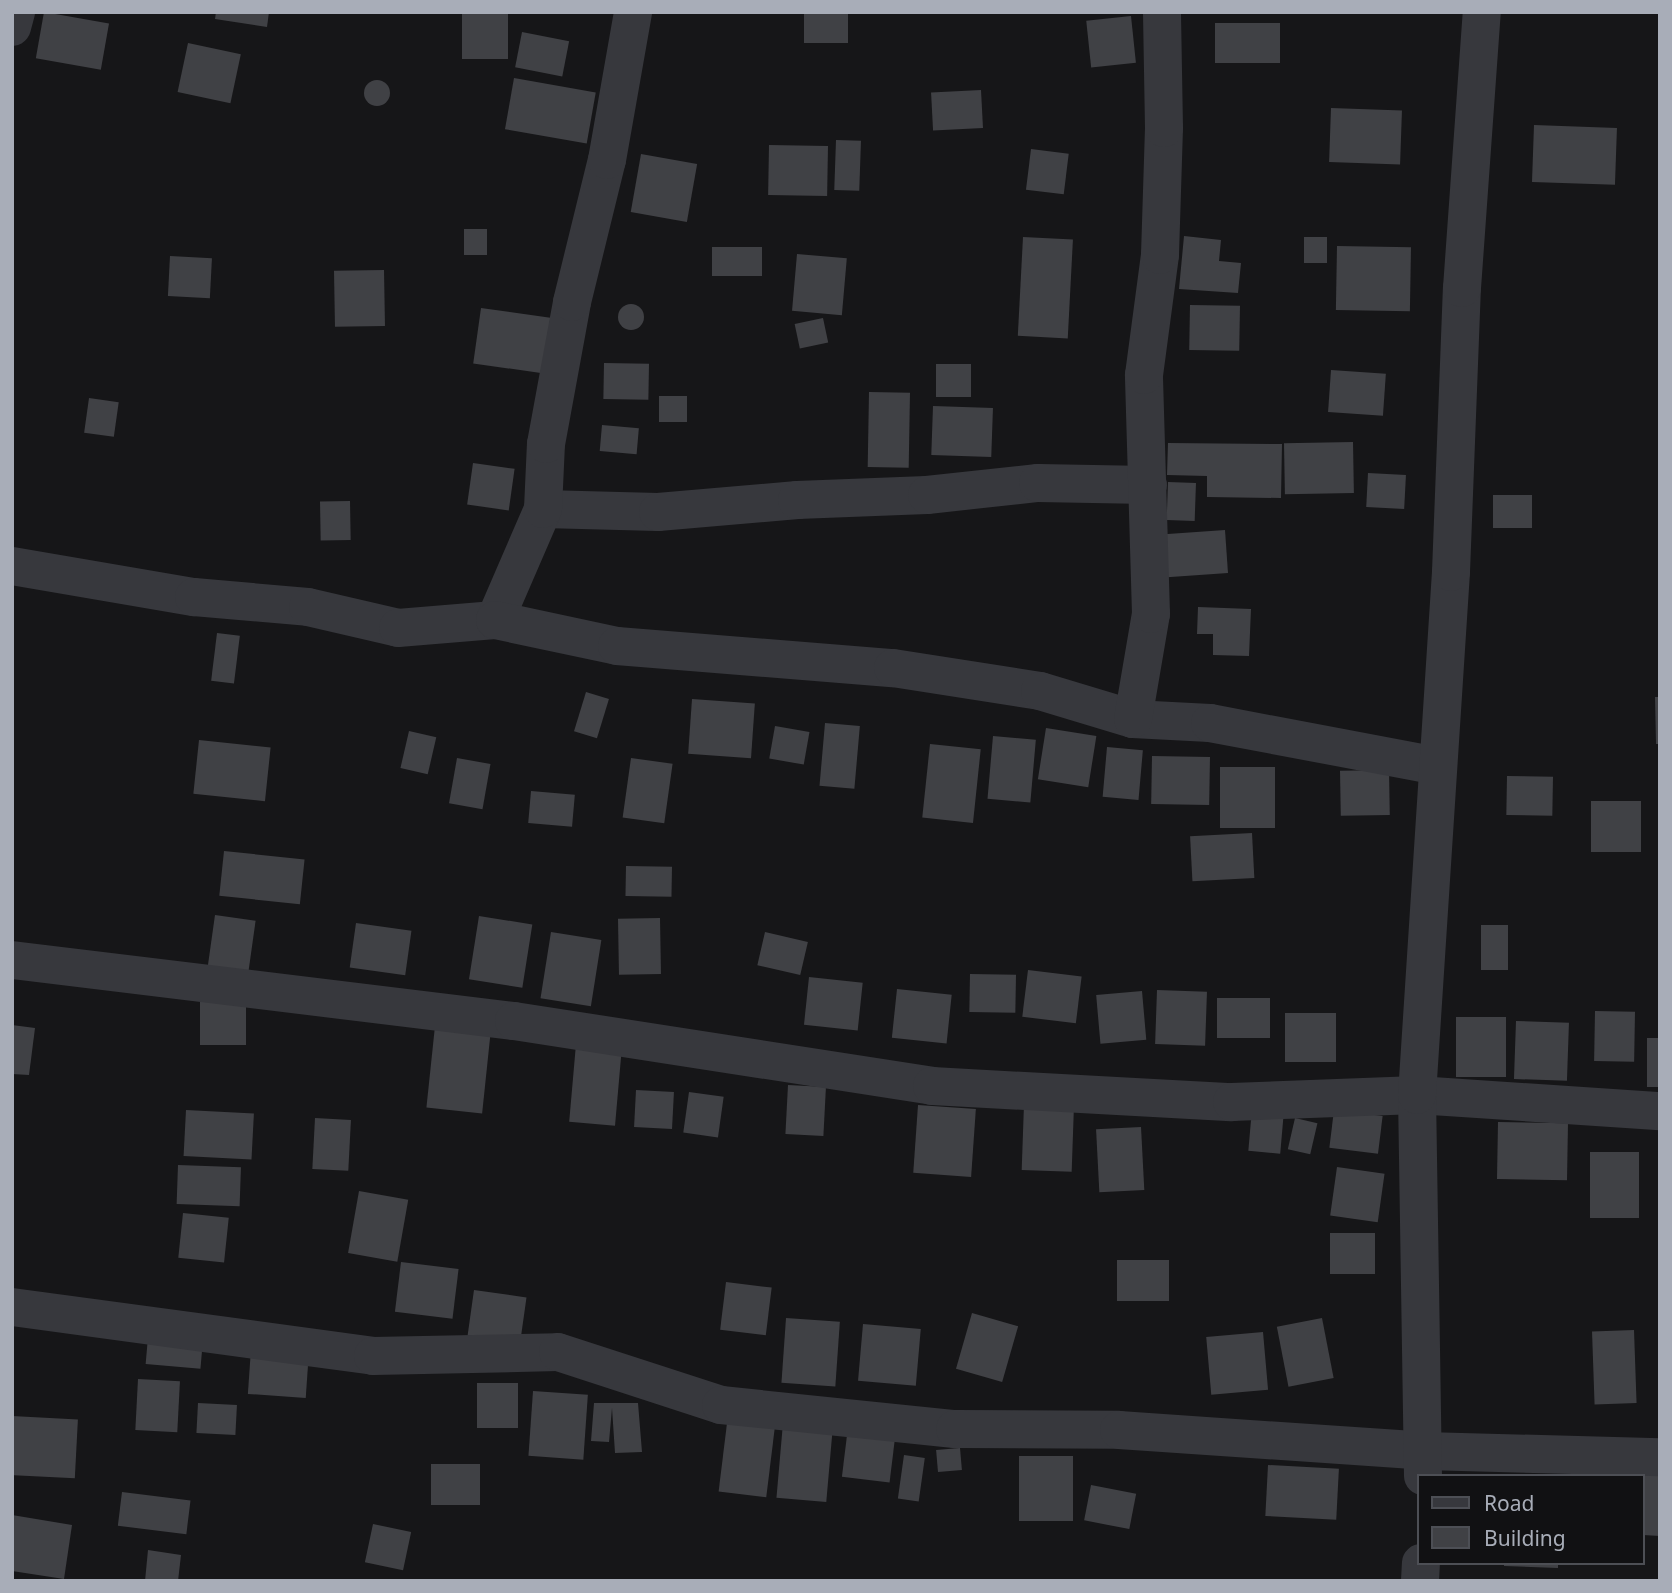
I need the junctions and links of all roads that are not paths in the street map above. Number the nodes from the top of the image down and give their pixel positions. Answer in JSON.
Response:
{"nodes":[{"id":1,"x":16,"y":12,"type":"edge"},
{"id":2,"x":633,"y":12,"type":"edge"},
{"id":3,"x":1161,"y":12,"type":"edge"},
{"id":4,"x":1482,"y":12,"type":"edge"},
{"id":5,"x":12,"y":27,"type":"edge"},
{"id":6,"x":1148,"y":485,"type":"junction"},
{"id":7,"x":543,"y":509,"type":"junction"},
{"id":8,"x":12,"y":566,"type":"edge"},
{"id":9,"x":495,"y":620,"type":"junction"},
{"id":10,"x":1133,"y":719,"type":"junction"},
{"id":11,"x":1437,"y":766,"type":"junction"},
{"id":12,"x":12,"y":960,"type":"edge"},
{"id":13,"x":1417,"y":1095,"type":"junction"},
{"id":14,"x":1660,"y":1111,"type":"edge"},
{"id":15,"x":12,"y":1307,"type":"edge"},
{"id":16,"x":1660,"y":1457,"type":"edge"},
{"id":17,"x":1423,"y":1463,"type":"edge"}],
"edges":[{"from":1,"to":5,"type":"street"},
{"from":2,"to":7,"type":"street"},
{"from":3,"to":6,"type":"street"},
{"from":4,"to":11,"type":"street"},
{"from":6,"to":7,"type":"street"},
{"from":6,"to":10,"type":"street"},
{"from":7,"to":9,"type":"street"},
{"from":8,"to":9,"type":"street"},
{"from":9,"to":10,"type":"street"},
{"from":10,"to":11,"type":"street"},
{"from":11,"to":13,"type":"street"},
{"from":12,"to":13,"type":"street"},
{"from":13,"to":14,"type":"street"},
{"from":13,"to":17,"type":"street"},
{"from":15,"to":17,"type":"street"},
{"from":16,"to":17,"type":"street"}]}
